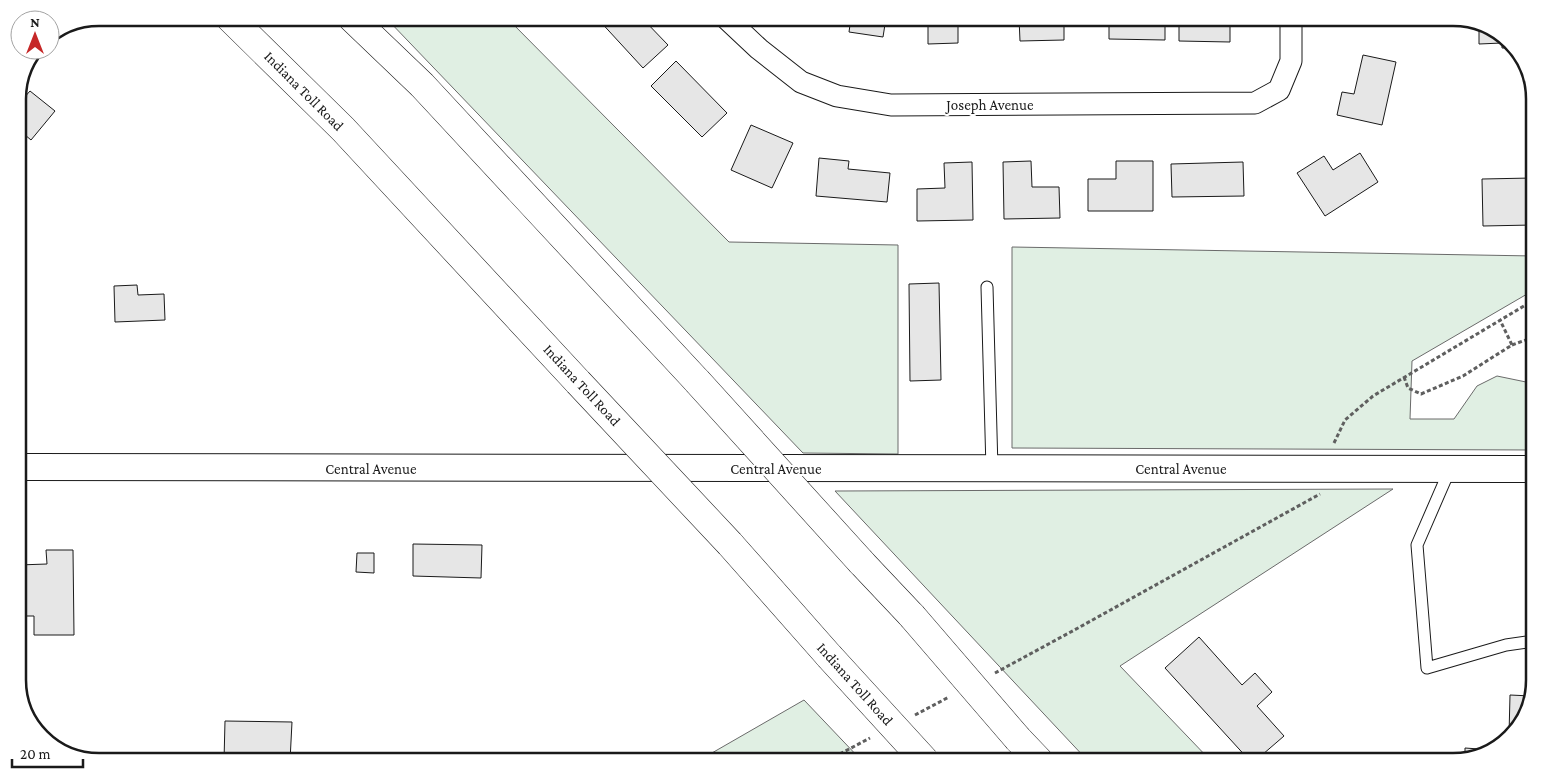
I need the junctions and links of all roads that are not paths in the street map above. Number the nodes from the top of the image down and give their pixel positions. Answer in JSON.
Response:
{"nodes":[{"id":1,"x":238,"y":26,"type":"edge"},
{"id":2,"x":360,"y":26,"type":"edge"},
{"id":3,"x":734,"y":26,"type":"edge"},
{"id":4,"x":1291,"y":26,"type":"edge"},
{"id":5,"x":987,"y":287,"type":"dead end"},
{"id":6,"x":26,"y":467,"type":"edge"},
{"id":7,"x":992,"y":470,"type":"junction"},
{"id":8,"x":1450,"y":470,"type":"junction"},
{"id":9,"x":1526,"y":470,"type":"edge"},
{"id":10,"x":1526,"y":643,"type":"edge"},
{"id":11,"x":917,"y":753,"type":"edge"},
{"id":12,"x":1031,"y":753,"type":"edge"}],
"edges":[{"from":1,"to":11,"type":"highway","name":"Indiana Toll Road","bridge":true},
{"from":2,"to":12,"type":"highway","bridge":true},
{"from":3,"to":4,"type":"street","name":"Joseph Avenue"},
{"from":5,"to":7,"type":"lane"},
{"from":6,"to":7,"type":"street","name":"Central Avenue"},
{"from":7,"to":8,"type":"street","name":"Central Avenue"},
{"from":8,"to":9,"type":"street","name":"Central Avenue"},
{"from":8,"to":10,"type":"lane"}]}
